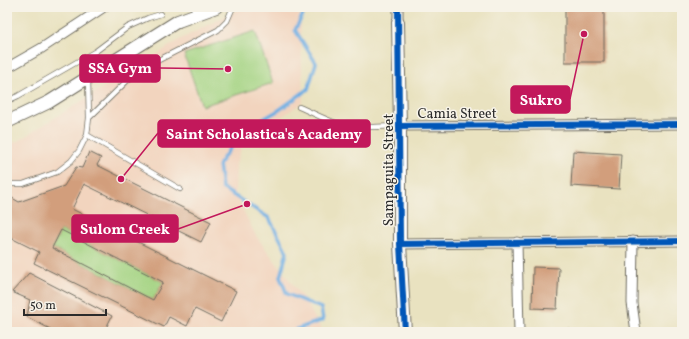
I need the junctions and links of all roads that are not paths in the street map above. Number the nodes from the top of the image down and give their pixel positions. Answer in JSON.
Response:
{"nodes":[{"id":1,"x":104,"y":7,"type":"edge"},
{"id":2,"x":216,"y":7,"type":"edge"},
{"id":3,"x":233,"y":7,"type":"edge"},
{"id":4,"x":398,"y":7,"type":"edge"},
{"id":5,"x":161,"y":14,"type":"dead end"},
{"id":6,"x":398,"y":22,"type":"joint"},
{"id":7,"x":7,"y":68,"type":"edge"},
{"id":8,"x":88,"y":78,"type":"junction"},
{"id":9,"x":7,"y":101,"type":"edge"},
{"id":10,"x":299,"y":107,"type":"dead end"},
{"id":11,"x":89,"y":118,"type":"junction"},
{"id":12,"x":7,"y":122,"type":"edge"},
{"id":13,"x":682,"y":124,"type":"edge"},
{"id":14,"x":400,"y":126,"type":"junction"},
{"id":15,"x":87,"y":135,"type":"junction"},
{"id":16,"x":7,"y":184,"type":"edge"},
{"id":17,"x":180,"y":189,"type":"dead end"},
{"id":18,"x":682,"y":240,"type":"edge"},
{"id":19,"x":633,"y":241,"type":"junction"},
{"id":20,"x":517,"y":242,"type":"junction"},
{"id":21,"x":400,"y":244,"type":"junction"},
{"id":22,"x":405,"y":332,"type":"edge"},
{"id":23,"x":519,"y":332,"type":"edge"},
{"id":24,"x":636,"y":332,"type":"edge"}],
"edges":[{"from":1,"to":7,"type":"street"},
{"from":2,"to":8,"type":"street"},
{"from":3,"to":11,"type":"lane"},
{"from":4,"to":6,"type":"street","name":"Sampaguita Street"},
{"from":5,"to":9,"type":"lane"},
{"from":6,"to":14,"type":"street","name":"Sampaguita Street"},
{"from":8,"to":11,"type":"lane"},
{"from":8,"to":12,"type":"street"},
{"from":10,"to":14,"type":"lane"},
{"from":11,"to":15,"type":"lane"},
{"from":13,"to":14,"type":"street","name":"Camia Street"},
{"from":14,"to":21,"type":"street","name":"Sampaguita Street"},
{"from":15,"to":16,"type":"lane"},
{"from":15,"to":17,"type":"lane"},
{"from":18,"to":19,"type":"street"},
{"from":19,"to":20,"type":"street"},
{"from":19,"to":24,"type":"street"},
{"from":20,"to":21,"type":"street"},
{"from":20,"to":23,"type":"street"},
{"from":21,"to":22,"type":"street","name":"Sampaguita Street"}]}
